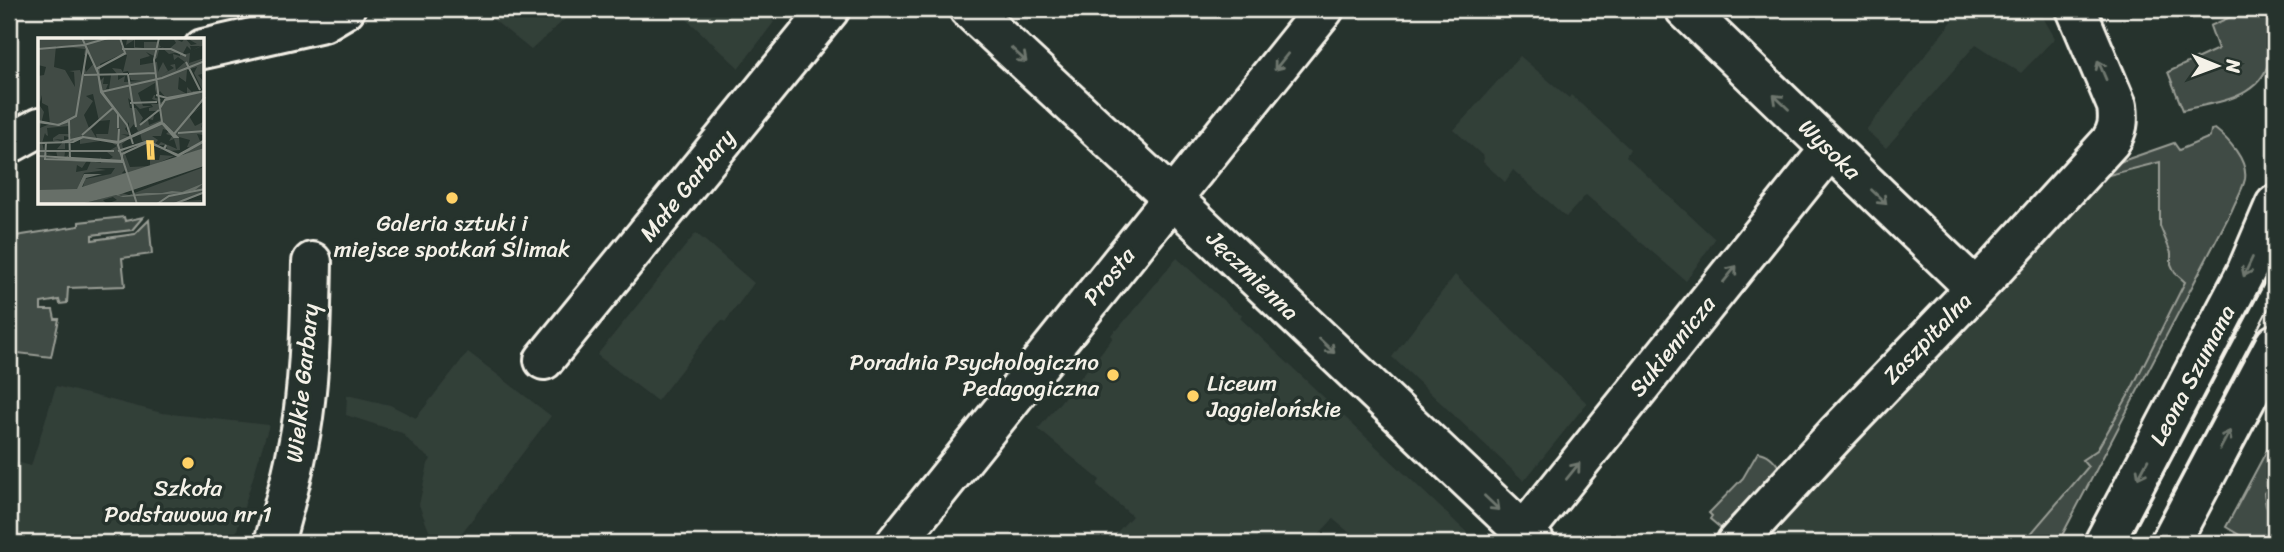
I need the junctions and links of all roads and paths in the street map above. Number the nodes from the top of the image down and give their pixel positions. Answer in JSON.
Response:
{"nodes":[{"id":1,"x":345,"y":9,"type":"edge"},
{"id":2,"x":830,"y":9,"type":"edge"},
{"id":3,"x":969,"y":9,"type":"edge"},
{"id":4,"x":1324,"y":9,"type":"edge"},
{"id":5,"x":1685,"y":9,"type":"edge"},
{"id":6,"x":2076,"y":9,"type":"edge"},
{"id":7,"x":205,"y":49,"type":"edge"},
{"id":8,"x":38,"y":128,"type":"edge"},
{"id":9,"x":9,"y":144,"type":"edge"},
{"id":10,"x":1830,"y":149,"type":"junction"},
{"id":11,"x":1172,"y":198,"type":"junction"},
{"id":12,"x":2275,"y":205,"type":"edge"},
{"id":13,"x":312,"y":262,"type":"dead end"},
{"id":14,"x":1975,"y":288,"type":"junction"},
{"id":15,"x":2275,"y":344,"type":"edge"},
{"id":16,"x":544,"y":360,"type":"dead end"},
{"id":17,"x":1524,"y":540,"type":"edge"},
{"id":18,"x":274,"y":543,"type":"edge"},
{"id":19,"x":896,"y":543,"type":"edge"},
{"id":20,"x":1737,"y":543,"type":"edge"},
{"id":21,"x":2104,"y":543,"type":"edge"},
{"id":22,"x":2170,"y":543,"type":"edge"}],
"edges":[{"from":1,"to":7,"type":"street"},
{"from":2,"to":16,"type":"street","name":"Małe Garbary"},
{"from":3,"to":11,"type":"street","name":"Jęczmienna","one_way":true},
{"from":4,"to":11,"type":"street","name":"Prosta","one_way":true},
{"from":10,"to":5,"type":"street","name":"Wysoka","one_way":true},
{"from":14,"to":6,"type":"street","name":"Zaszpitalna","one_way":true},
{"from":8,"to":9,"type":"street"},
{"from":10,"to":14,"type":"street","name":"Wysoka","one_way":true},
{"from":17,"to":10,"type":"street","name":"Sukiennicza","one_way":true},
{"from":11,"to":17,"type":"street","name":"Jęczmienna","one_way":true},
{"from":11,"to":19,"type":"street","name":"Prosta"},
{"from":12,"to":21,"type":"street","name":"Leona Szumana","one_way":true},
{"from":13,"to":18,"type":"street","name":"Wielkie Garbary"},
{"from":14,"to":20,"type":"street","name":"Zaszpitalna"},
{"from":22,"to":15,"type":"street","one_way":true}]}
